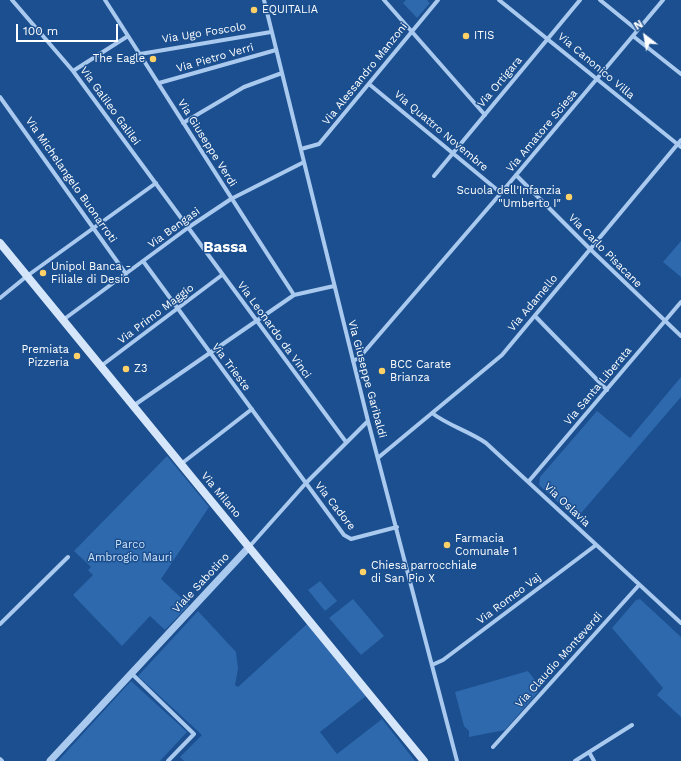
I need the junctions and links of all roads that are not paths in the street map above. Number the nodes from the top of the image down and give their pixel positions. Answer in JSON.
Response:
{"nodes":[{"id":1,"x":12,"y":0,"type":"edge"},
{"id":2,"x":105,"y":0,"type":"edge"},
{"id":3,"x":264,"y":0,"type":"edge"},
{"id":4,"x":384,"y":0,"type":"edge"},
{"id":5,"x":438,"y":0,"type":"edge"},
{"id":6,"x":499,"y":0,"type":"edge"},
{"id":7,"x":580,"y":0,"type":"edge"},
{"id":8,"x":600,"y":0,"type":"edge"},
{"id":9,"x":663,"y":0,"type":"edge"},
{"id":10,"x":638,"y":30,"type":"junction"},
{"id":11,"x":271,"y":32,"type":"junction"},
{"id":12,"x":412,"y":32,"type":"junction"},
{"id":13,"x":128,"y":36,"type":"junction"},
{"id":14,"x":633,"y":36,"type":"junction"},
{"id":15,"x":548,"y":39,"type":"junction"},
{"id":16,"x":276,"y":50,"type":"junction"},
{"id":17,"x":140,"y":54,"type":"junction"},
{"id":18,"x":73,"y":71,"type":"junction"},
{"id":19,"x":282,"y":73,"type":"junction"},
{"id":20,"x":681,"y":74,"type":"edge"},
{"id":21,"x":597,"y":80,"type":"junction"},
{"id":22,"x":159,"y":83,"type":"junction"},
{"id":23,"x":369,"y":84,"type":"junction"},
{"id":24,"x":0,"y":97,"type":"edge"},
{"id":25,"x":485,"y":115,"type":"junction"},
{"id":26,"x":183,"y":123,"type":"junction"},
{"id":27,"x":681,"y":140,"type":"edge"},
{"id":28,"x":679,"y":145,"type":"edge"},
{"id":29,"x":301,"y":149,"type":"junction"},
{"id":30,"x":453,"y":153,"type":"junction"},
{"id":31,"x":304,"y":162,"type":"junction"},
{"id":32,"x":516,"y":175,"type":"junction"},
{"id":33,"x":434,"y":176,"type":"dead end"},
{"id":34,"x":156,"y":183,"type":"junction"},
{"id":35,"x":501,"y":193,"type":"junction"},
{"id":36,"x":231,"y":199,"type":"junction"},
{"id":37,"x":94,"y":227,"type":"junction"},
{"id":38,"x":189,"y":227,"type":"junction"},
{"id":39,"x":0,"y":243,"type":"edge"},
{"id":40,"x":589,"y":248,"type":"junction"},
{"id":41,"x":143,"y":261,"type":"junction"},
{"id":42,"x":126,"y":274,"type":"junction"},
{"id":43,"x":26,"y":276,"type":"junction"},
{"id":44,"x":222,"y":276,"type":"junction"},
{"id":45,"x":334,"y":286,"type":"junction"},
{"id":46,"x":294,"y":295,"type":"junction"},
{"id":47,"x":0,"y":298,"type":"edge"},
{"id":48,"x":681,"y":302,"type":"edge"},
{"id":49,"x":178,"y":308,"type":"junction"},
{"id":50,"x":535,"y":316,"type":"junction"},
{"id":51,"x":63,"y":320,"type":"junction"},
{"id":52,"x":256,"y":322,"type":"junction"},
{"id":53,"x":665,"y":322,"type":"junction"},
{"id":54,"x":681,"y":336,"type":"edge"},
{"id":55,"x":210,"y":354,"type":"junction"},
{"id":56,"x":353,"y":361,"type":"junction"},
{"id":57,"x":100,"y":366,"type":"junction"},
{"id":58,"x":607,"y":390,"type":"junction"},
{"id":59,"x":133,"y":406,"type":"junction"},
{"id":60,"x":252,"y":409,"type":"junction"},
{"id":61,"x":432,"y":413,"type":"junction"},
{"id":62,"x":368,"y":421,"type":"junction"},
{"id":63,"x":346,"y":442,"type":"junction"},
{"id":64,"x":379,"y":457,"type":"junction"},
{"id":65,"x":181,"y":464,"type":"junction"},
{"id":66,"x":529,"y":481,"type":"junction"},
{"id":67,"x":306,"y":483,"type":"junction"},
{"id":68,"x":397,"y":527,"type":"junction"},
{"id":69,"x":596,"y":545,"type":"junction"},
{"id":70,"x":249,"y":547,"type":"junction"},
{"id":71,"x":68,"y":556,"type":"dead end"},
{"id":72,"x":639,"y":585,"type":"junction"},
{"id":73,"x":681,"y":623,"type":"edge"},
{"id":74,"x":0,"y":624,"type":"edge"},
{"id":75,"x":432,"y":665,"type":"junction"},
{"id":76,"x":131,"y":674,"type":"junction"},
{"id":77,"x":632,"y":725,"type":"dead end"},
{"id":78,"x":493,"y":747,"type":"dead end"},
{"id":79,"x":589,"y":752,"type":"junction"},
{"id":80,"x":50,"y":761,"type":"edge"},
{"id":81,"x":168,"y":761,"type":"edge"},
{"id":82,"x":424,"y":761,"type":"edge"},
{"id":83,"x":457,"y":761,"type":"edge"},
{"id":84,"x":575,"y":761,"type":"edge"},
{"id":85,"x":594,"y":761,"type":"edge"}],
"edges":[{"from":1,"to":18,"type":"street","name":"Via Galileo Galilei"},
{"from":2,"to":13,"type":"street","name":"Via Giuseppe Verdi"},
{"from":3,"to":11,"type":"street","name":"Via Giuseppe Garibaldi"},
{"from":4,"to":12,"type":"street"},
{"from":5,"to":12,"type":"street","name":"Via Alessandro Manzoni"},
{"from":6,"to":15,"type":"street","name":"Via Canonico Villa"},
{"from":7,"to":15,"type":"street","name":"Via Ortigara"},
{"from":8,"to":10,"type":"street"},
{"from":9,"to":10,"type":"street","name":"Via Amatore Sciesa"},
{"from":10,"to":14,"type":"street","name":"Via Amatore Sciesa"},
{"from":11,"to":16,"type":"street","name":"Via Giuseppe Garibaldi"},
{"from":11,"to":17,"type":"street","name":"Via Ugo Foscolo"},
{"from":12,"to":23,"type":"street","name":"Via Alessandro Manzoni"},
{"from":12,"to":25,"type":"street"},
{"from":13,"to":17,"type":"street","name":"Via Giuseppe Verdi"},
{"from":13,"to":18,"type":"street"},
{"from":14,"to":20,"type":"street"},
{"from":14,"to":21,"type":"street","name":"Via Amatore Sciesa"},
{"from":15,"to":21,"type":"street","name":"Via Canonico Villa"},
{"from":15,"to":25,"type":"street","name":"Via Ortigara"},
{"from":16,"to":19,"type":"street","name":"Via Giuseppe Garibaldi"},
{"from":16,"to":22,"type":"street","name":"Via Pietro Verri"},
{"from":17,"to":22,"type":"street","name":"Via Giuseppe Verdi"},
{"from":18,"to":34,"type":"street","name":"Via Galileo Galilei"},
{"from":19,"to":26,"type":"street"},
{"from":19,"to":29,"type":"street","name":"Via Giuseppe Garibaldi"},
{"from":21,"to":28,"type":"street","name":"Via Canonico Villa"},
{"from":21,"to":32,"type":"street","name":"Via Amatore Sciesa"},
{"from":22,"to":26,"type":"street","name":"Via Giuseppe Verdi"},
{"from":23,"to":29,"type":"street","name":"Via Alessandro Manzoni"},
{"from":23,"to":30,"type":"street","name":"Via Quattro Novembre"},
{"from":24,"to":37,"type":"street","name":"Via Michelangelo Buonarroti"},
{"from":25,"to":30,"type":"street","name":"Via Ortigara"},
{"from":26,"to":36,"type":"street","name":"Via Giuseppe Verdi"},
{"from":27,"to":28,"type":"street","name":"Via Adamello"},
{"from":28,"to":40,"type":"street","name":"Via Adamello"},
{"from":29,"to":31,"type":"street","name":"Via Giuseppe Garibaldi"},
{"from":30,"to":33,"type":"street","name":"Via Ortigara"},
{"from":30,"to":35,"type":"street","name":"Via Quattro Novembre"},
{"from":31,"to":36,"type":"street","name":"Via Bengasi"},
{"from":31,"to":45,"type":"street","name":"Via Giuseppe Garibaldi"},
{"from":32,"to":35,"type":"street","name":"Via Amatore Sciesa"},
{"from":32,"to":40,"type":"street","name":"Via Carlo Pisacane"},
{"from":34,"to":37,"type":"street"},
{"from":34,"to":38,"type":"street","name":"Via Galileo Galilei"},
{"from":35,"to":56,"type":"street","name":"Via Amatore Sciesa"},
{"from":36,"to":38,"type":"street","name":"Via Bengasi"},
{"from":36,"to":46,"type":"street","name":"Via Giuseppe Verdi"},
{"from":37,"to":42,"type":"street","name":"Via Michelangelo Buonarroti"},
{"from":37,"to":43,"type":"street"},
{"from":38,"to":41,"type":"street","name":"Via Bengasi"},
{"from":38,"to":44,"type":"street","name":"Via Leonardo da Vinci"},
{"from":39,"to":43,"type":"main road","name":"Via Milano"},
{"from":40,"to":50,"type":"street","name":"Via Adamello"},
{"from":40,"to":53,"type":"street","name":"Via Carlo Pisacane"},
{"from":41,"to":42,"type":"street","name":"Via Bengasi"},
{"from":41,"to":49,"type":"street","name":"Via Trieste"},
{"from":42,"to":51,"type":"street","name":"Via Bengasi"},
{"from":43,"to":47,"type":"street"},
{"from":43,"to":51,"type":"main road","name":"Via Milano"},
{"from":44,"to":49,"type":"street","name":"Via Primo Maggio"},
{"from":44,"to":52,"type":"street","name":"Via Leonardo da Vinci"},
{"from":45,"to":46,"type":"street"},
{"from":45,"to":56,"type":"street","name":"Via Giuseppe Garibaldi"},
{"from":46,"to":52,"type":"street"},
{"from":48,"to":53,"type":"street","name":"Via Santa Liberata"},
{"from":49,"to":55,"type":"street","name":"Via Trieste"},
{"from":49,"to":57,"type":"street","name":"Via Primo Maggio"},
{"from":50,"to":58,"type":"street"},
{"from":50,"to":61,"type":"street","name":"Via Adamello"},
{"from":51,"to":57,"type":"main road","name":"Via Milano"},
{"from":52,"to":55,"type":"street"},
{"from":52,"to":63,"type":"street","name":"Via Leonardo da Vinci"},
{"from":53,"to":54,"type":"street","name":"Via Carlo Pisacane"},
{"from":53,"to":58,"type":"street","name":"Via Santa Liberata"},
{"from":55,"to":59,"type":"street"},
{"from":55,"to":60,"type":"street","name":"Via Trieste"},
{"from":56,"to":62,"type":"street","name":"Via Giuseppe Garibaldi"},
{"from":57,"to":59,"type":"main road","name":"Via Milano"},
{"from":58,"to":66,"type":"street","name":"Via Santa Liberata"},
{"from":59,"to":65,"type":"main road","name":"Via Milano"},
{"from":60,"to":65,"type":"street"},
{"from":60,"to":67,"type":"street","name":"Via Trieste"},
{"from":61,"to":64,"type":"street","name":"Via Adamello"},
{"from":61,"to":66,"type":"street","name":"Via Oslavia"},
{"from":62,"to":63,"type":"street","name":"Viale Sabotino"},
{"from":62,"to":64,"type":"street","name":"Via Giuseppe Garibaldi"},
{"from":63,"to":67,"type":"street","name":"Viale Sabotino"},
{"from":64,"to":68,"type":"street","name":"Via Giuseppe Garibaldi"},
{"from":65,"to":70,"type":"main road","name":"Via Milano"},
{"from":66,"to":69,"type":"street","name":"Via Oslavia"},
{"from":67,"to":68,"type":"street","name":"Via Cadore"},
{"from":67,"to":70,"type":"street","name":"Viale Sabotino"},
{"from":68,"to":75,"type":"street","name":"Via Giuseppe Garibaldi"},
{"from":69,"to":72,"type":"street","name":"Via Oslavia"},
{"from":69,"to":75,"type":"street","name":"Via Romeo Vaj"},
{"from":70,"to":76,"type":"street","name":"Viale Sabotino"},
{"from":70,"to":82,"type":"main road","name":"Via Milano"},
{"from":71,"to":74,"type":"street"},
{"from":72,"to":73,"type":"street","name":"Via Oslavia"},
{"from":72,"to":78,"type":"street","name":"Via Claudio Monteverdi"},
{"from":75,"to":83,"type":"street","name":"Via Giuseppe Garibaldi"},
{"from":76,"to":80,"type":"street","name":"Viale Sabotino"},
{"from":76,"to":81,"type":"street"},
{"from":77,"to":79,"type":"street"},
{"from":79,"to":84,"type":"street"},
{"from":79,"to":85,"type":"street"}]}
